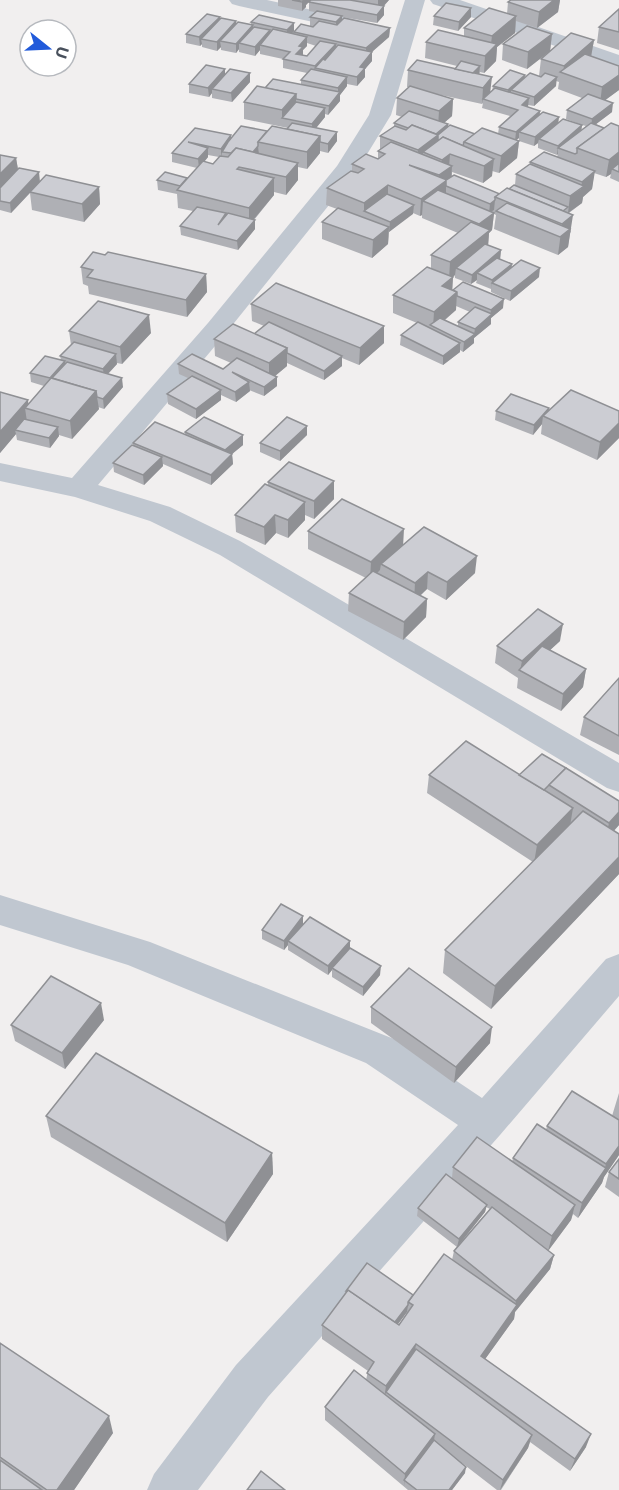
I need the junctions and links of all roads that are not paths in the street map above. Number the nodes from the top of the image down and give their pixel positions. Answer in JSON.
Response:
{"nodes":[{"id":1,"x":239,"y":0,"type":"edge"},
{"id":2,"x":416,"y":0,"type":"edge"},
{"id":3,"x":440,"y":0,"type":"edge"},
{"id":4,"x":387,"y":32,"type":"junction"},
{"id":5,"x":619,"y":62,"type":"edge"},
{"id":6,"x":0,"y":472,"type":"edge"},
{"id":7,"x":79,"y":489,"type":"junction"},
{"id":8,"x":619,"y":778,"type":"edge"},
{"id":9,"x":0,"y":910,"type":"edge"},
{"id":10,"x":619,"y":970,"type":"edge"},
{"id":11,"x":486,"y":1122,"type":"junction"},
{"id":12,"x":170,"y":1490,"type":"edge"}],
"edges":[{"from":1,"to":4,"type":"street"},
{"from":2,"to":4,"type":"street"},
{"from":3,"to":5,"type":"street"},
{"from":4,"to":7,"type":"street"},
{"from":6,"to":7,"type":"street"},
{"from":7,"to":8,"type":"street"},
{"from":9,"to":11,"type":"street"},
{"from":10,"to":11,"type":"street"},
{"from":11,"to":12,"type":"street"}]}
